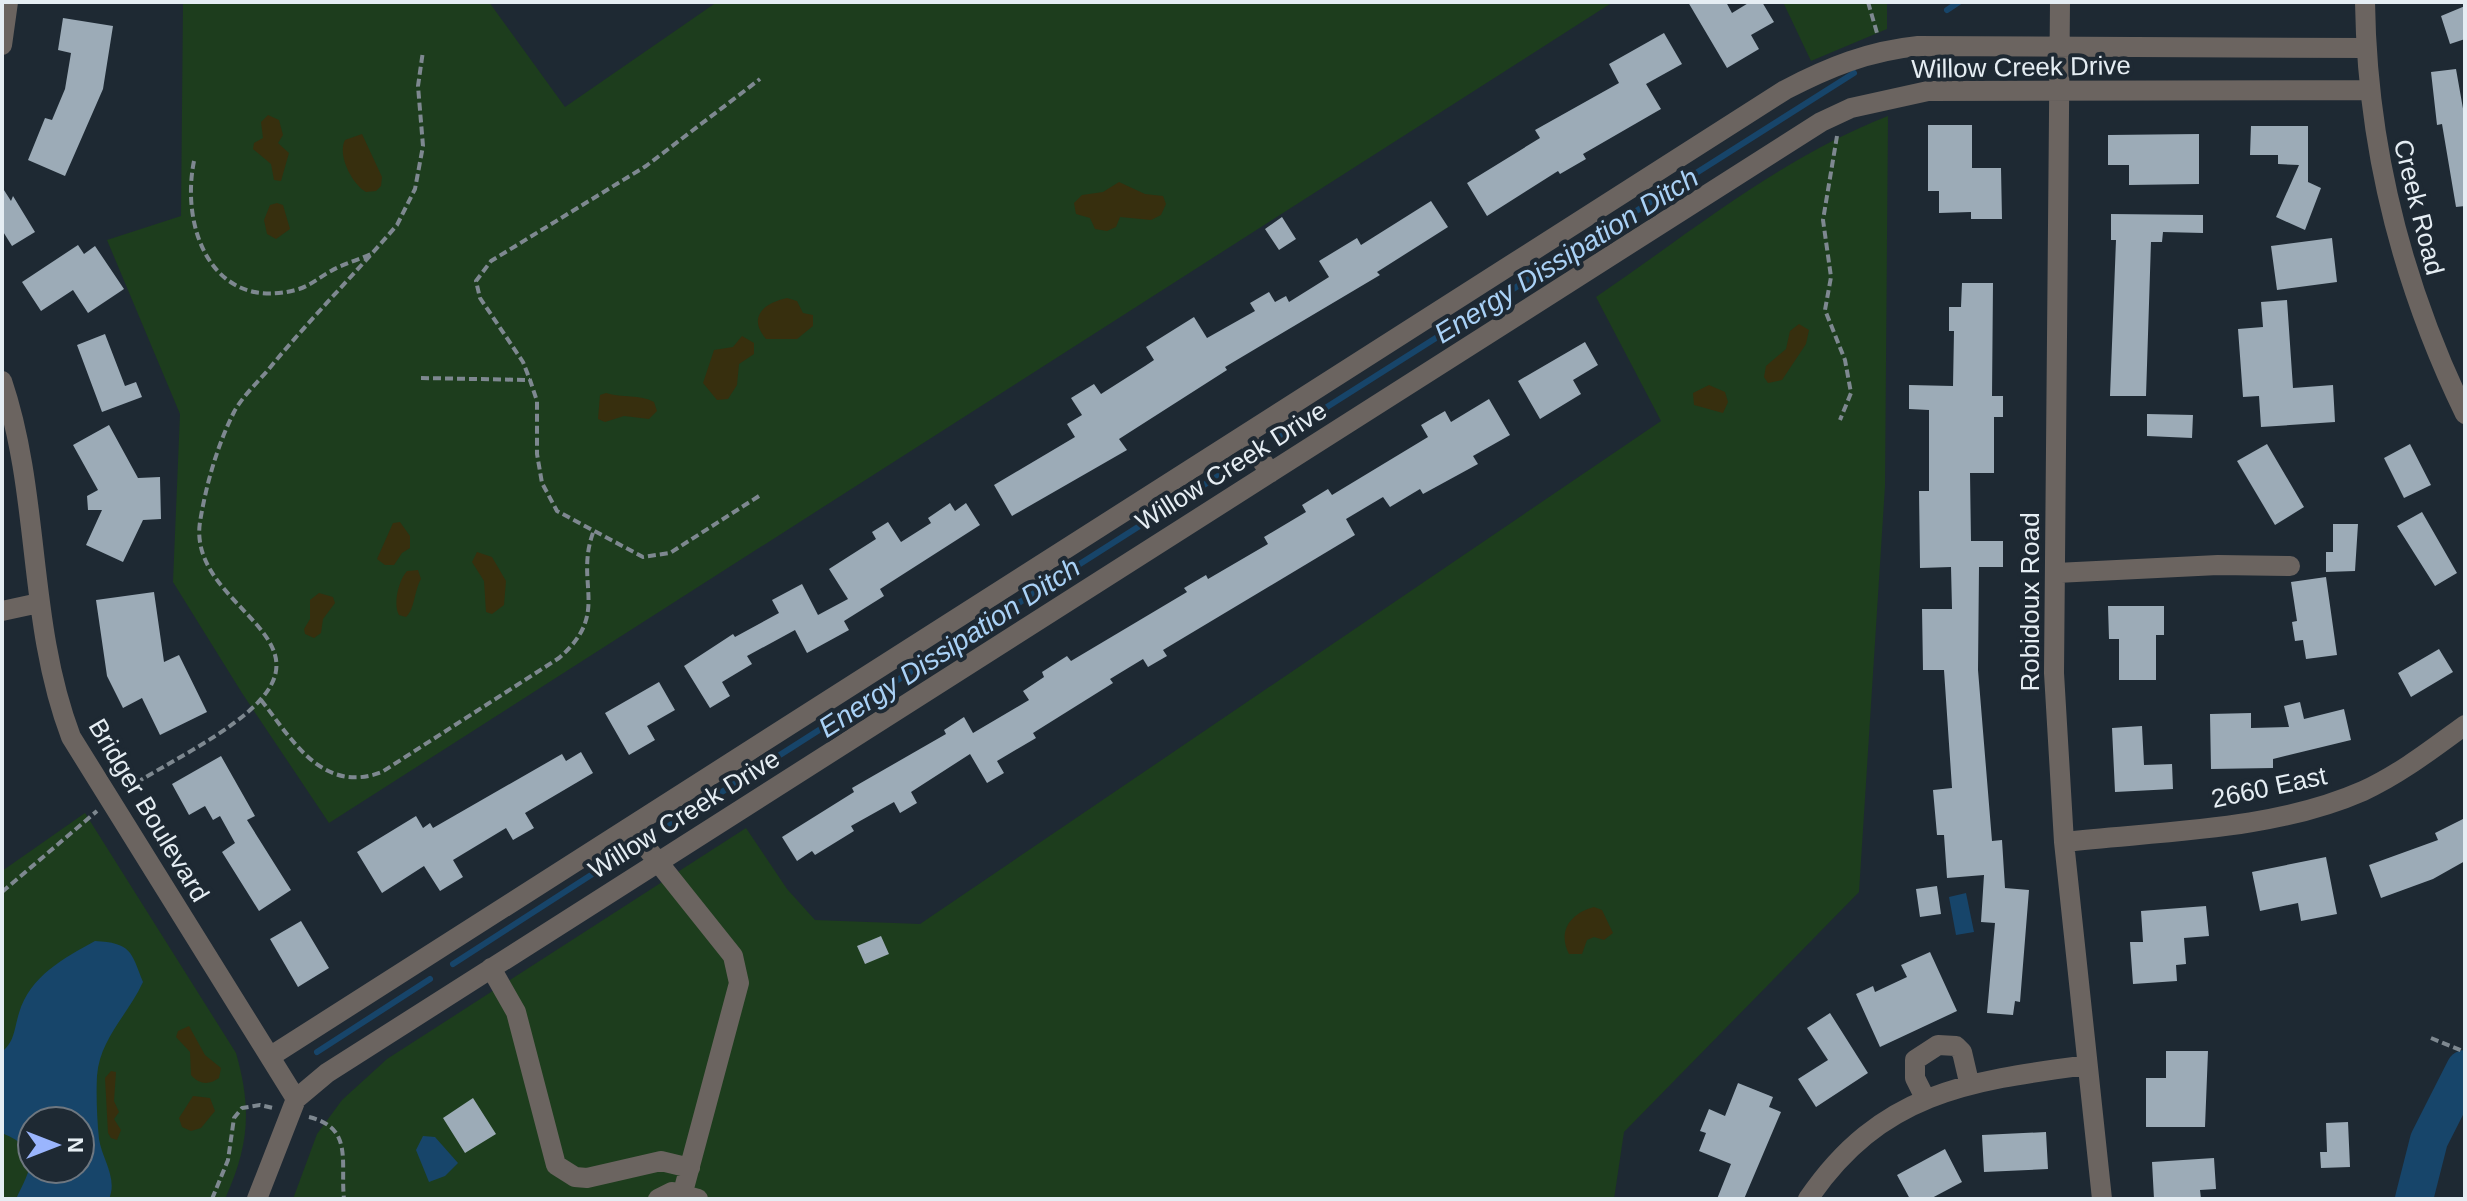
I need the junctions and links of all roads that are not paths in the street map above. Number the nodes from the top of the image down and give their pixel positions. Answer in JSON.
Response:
{"nodes":[{"id":1,"x":8,"y":2,"type":"edge"},
{"id":2,"x":2060,"y":2,"type":"edge"},
{"id":3,"x":2365,"y":2,"type":"edge"},
{"id":4,"x":2,"y":45,"type":"edge"},
{"id":5,"x":2060,"y":48,"type":"junction"},
{"id":6,"x":2366,"y":48,"type":"junction"},
{"id":7,"x":2370,"y":90,"type":"junction"},
{"id":8,"x":2059,"y":91,"type":"junction"},
{"id":9,"x":2,"y":381,"type":"edge"},
{"id":10,"x":2465,"y":414,"type":"edge"},
{"id":11,"x":1245,"y":435,"type":"junction"},
{"id":12,"x":1270,"y":473,"type":"junction"},
{"id":13,"x":2290,"y":566,"type":"dead end"},
{"id":14,"x":2056,"y":573,"type":"junction"},
{"id":15,"x":39,"y":603,"type":"junction"},
{"id":16,"x":2,"y":611,"type":"edge"},
{"id":17,"x":2465,"y":725,"type":"edge"},
{"id":18,"x":630,"y":827,"type":"junction"},
{"id":19,"x":2064,"y":842,"type":"junction"},
{"id":20,"x":656,"y":863,"type":"junction"},
{"id":21,"x":491,"y":968,"type":"junction"},
{"id":22,"x":271,"y":1056,"type":"junction"},
{"id":23,"x":2087,"y":1065,"type":"junction"},
{"id":24,"x":1969,"y":1082,"type":"junction"},
{"id":25,"x":1925,"y":1098,"type":"junction"},
{"id":26,"x":296,"y":1099,"type":"junction"},
{"id":27,"x":690,"y":1168,"type":"junction"},
{"id":28,"x":691,"y":1196,"type":"edge"},
{"id":29,"x":257,"y":1199,"type":"edge"},
{"id":30,"x":658,"y":1199,"type":"edge"},
{"id":31,"x":1808,"y":1199,"type":"edge"},
{"id":32,"x":2102,"y":1199,"type":"edge"}],
"edges":[{"from":1,"to":4,"type":"street"},
{"from":2,"to":5,"type":"street","name":"Robidoux Road"},
{"from":3,"to":6,"type":"street","name":"Creek Road"},
{"from":5,"to":6,"type":"street","name":"Willow Creek Drive"},
{"from":5,"to":8,"type":"street","name":"Robidoux Road"},
{"from":5,"to":11,"type":"street","name":"Willow Creek Drive"},
{"from":6,"to":7,"type":"street","name":"Creek Road"},
{"from":7,"to":8,"type":"street","name":"Willow Creek Drive"},
{"from":7,"to":10,"type":"street","name":"Creek Road"},
{"from":8,"to":12,"type":"street","name":"Willow Creek Drive"},
{"from":8,"to":14,"type":"street","name":"Robidoux Road"},
{"from":9,"to":15,"type":"street","name":"Bridger Boulevard"},
{"from":11,"to":12,"type":"street"},
{"from":11,"to":18,"type":"street","name":"Willow Creek Drive"},
{"from":12,"to":20,"type":"street","name":"Willow Creek Drive"},
{"from":13,"to":14,"type":"street"},
{"from":14,"to":19,"type":"street","name":"Robidoux Road"},
{"from":15,"to":16,"type":"street"},
{"from":15,"to":22,"type":"street","name":"Bridger Boulevard"},
{"from":17,"to":19,"type":"street","name":"2660 East"},
{"from":18,"to":20,"type":"street"},
{"from":18,"to":22,"type":"street","name":"Willow Creek Drive"},
{"from":19,"to":23,"type":"street","name":"Robidoux Road"},
{"from":20,"to":21,"type":"street","name":"Willow Creek Drive"},
{"from":20,"to":27,"type":"street"},
{"from":21,"to":26,"type":"street","name":"Willow Creek Drive"},
{"from":21,"to":27,"type":"street"},
{"from":22,"to":26,"type":"street","name":"Bridger Boulevard"},
{"from":23,"to":24,"type":"street"},
{"from":23,"to":32,"type":"street","name":"Robidoux Road"},
{"from":24,"to":25,"type":"street"},
{"from":24,"to":25,"type":"street"},
{"from":25,"to":31,"type":"street"},
{"from":26,"to":29,"type":"street","name":"Willow Creek Drive"},
{"from":27,"to":28,"type":"street"},
{"from":28,"to":30,"type":"street"}]}
